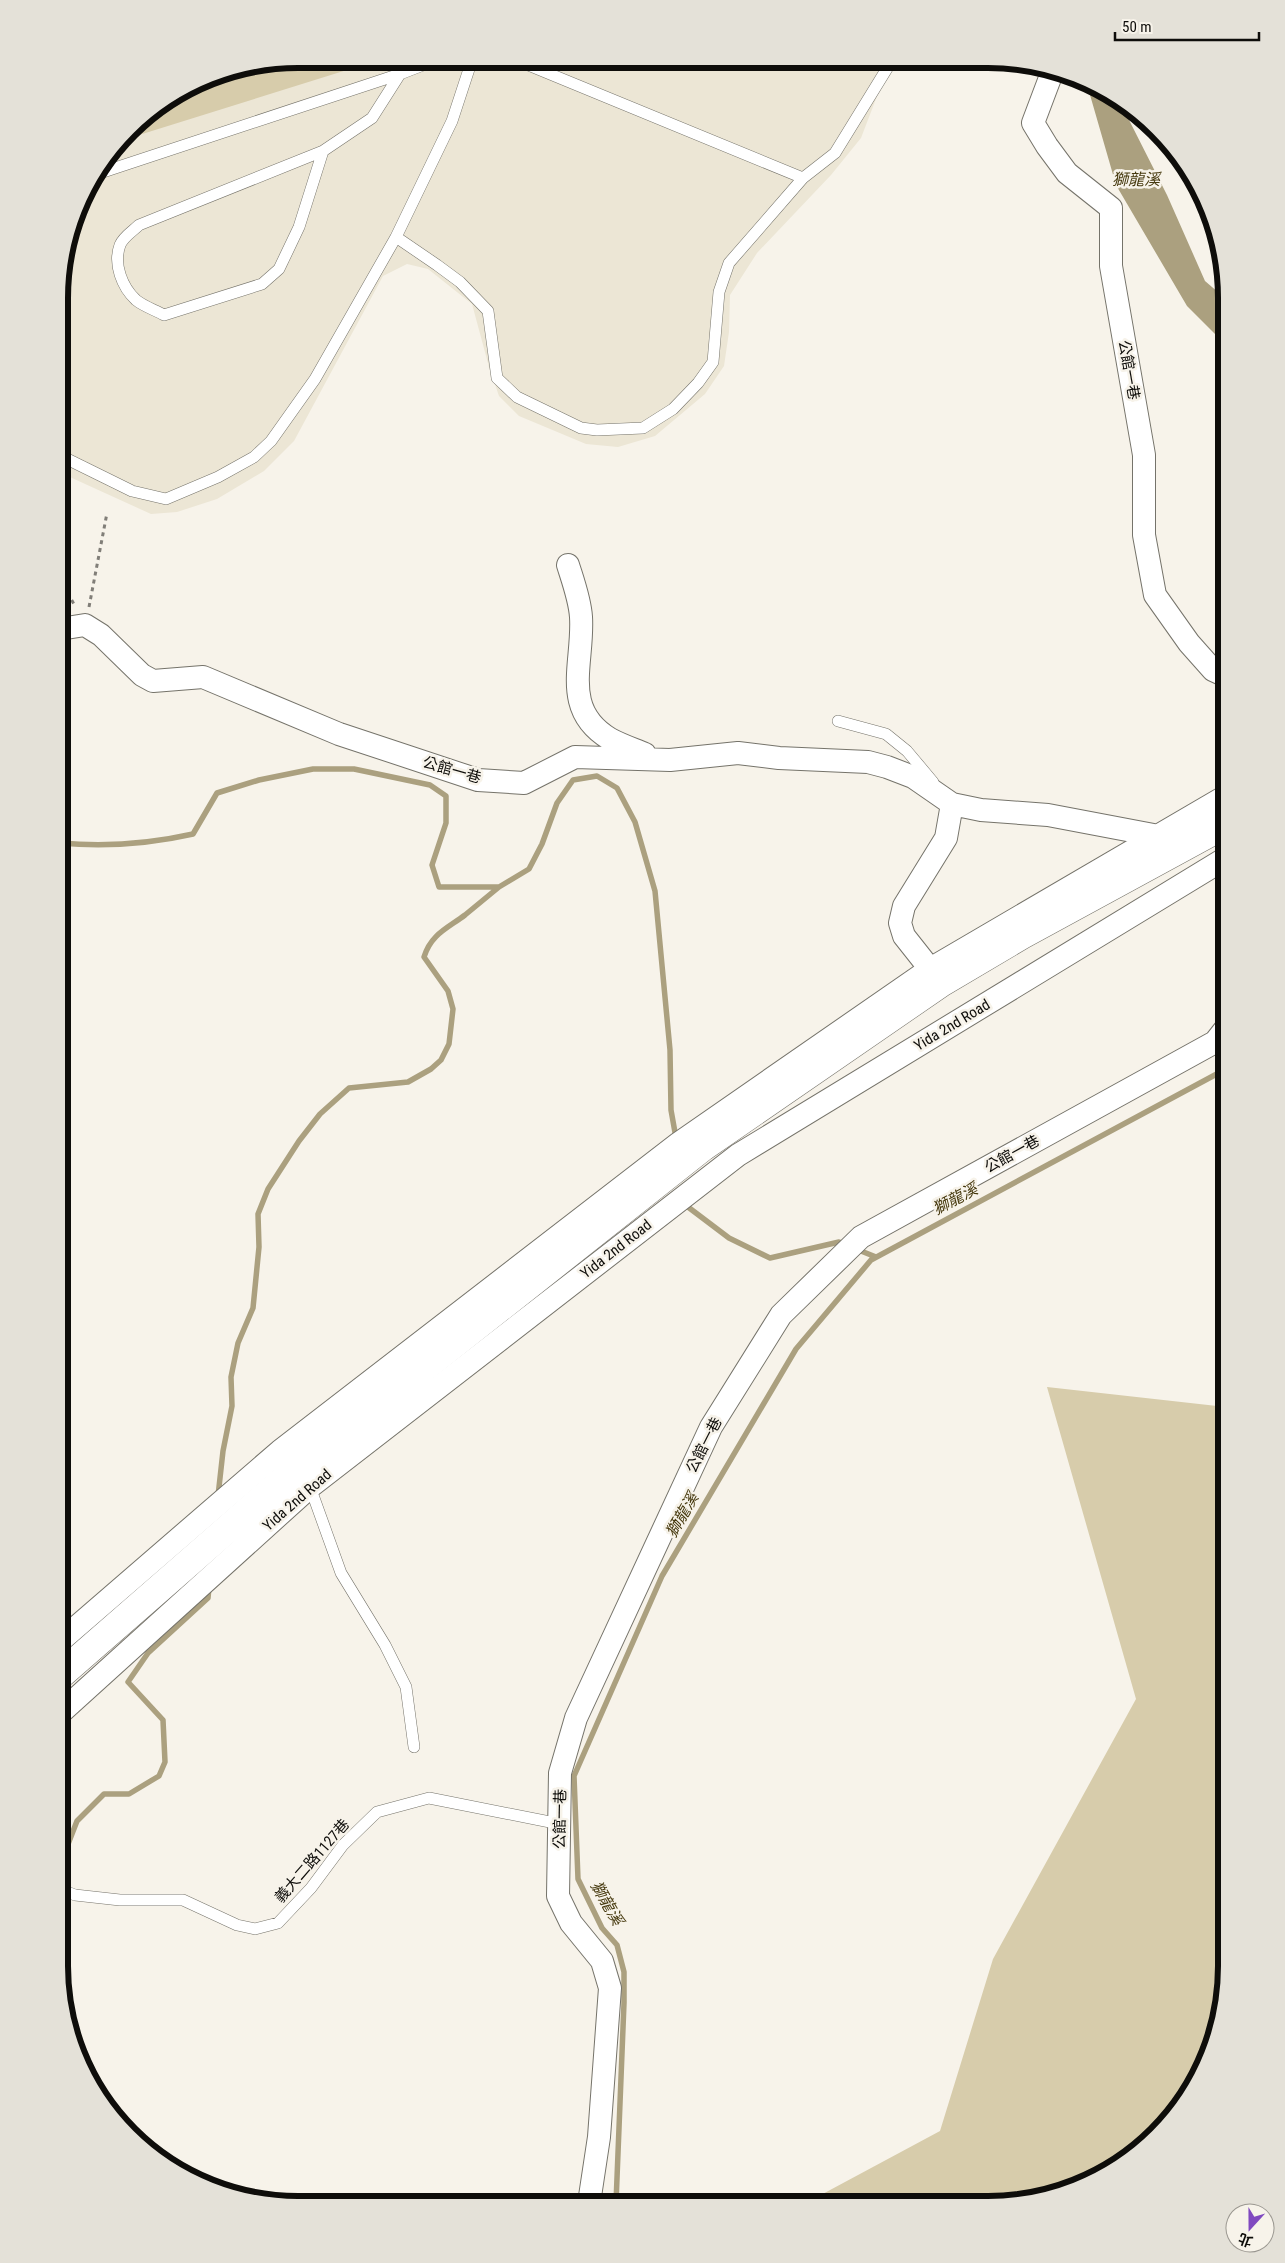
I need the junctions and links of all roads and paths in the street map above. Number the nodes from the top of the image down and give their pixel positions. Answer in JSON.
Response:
{"nodes":[{"id":1,"x":415,"y":68,"type":"edge"},
{"id":2,"x":469,"y":68,"type":"edge"},
{"id":3,"x":535,"y":68,"type":"edge"},
{"id":4,"x":887,"y":68,"type":"edge"},
{"id":5,"x":400,"y":74,"type":"junction"},
{"id":6,"x":1051,"y":76,"type":"edge"},
{"id":7,"x":323,"y":151,"type":"junction"},
{"id":8,"x":105,"y":171,"type":"edge"},
{"id":9,"x":803,"y":178,"type":"junction"},
{"id":10,"x":396,"y":238,"type":"junction"},
{"id":11,"x":68,"y":460,"type":"edge"},
{"id":12,"x":107,"y":513,"type":"dead end"},
{"id":13,"x":568,"y":565,"type":"dead end"},
{"id":14,"x":68,"y":593,"type":"edge"},
{"id":15,"x":85,"y":624,"type":"junction"},
{"id":16,"x":68,"y":627,"type":"edge"},
{"id":17,"x":1218,"y":672,"type":"edge"},
{"id":18,"x":838,"y":721,"type":"dead end"},
{"id":19,"x":670,"y":760,"type":"junction"},
{"id":20,"x":1218,"y":801,"type":"edge"},
{"id":21,"x":952,"y":804,"type":"junction"},
{"id":22,"x":1218,"y":828,"type":"edge"},
{"id":23,"x":1158,"y":836,"type":"junction"},
{"id":24,"x":1192,"y":843,"type":"junction"},
{"id":25,"x":1218,"y":863,"type":"edge"},
{"id":26,"x":936,"y":976,"type":"junction"},
{"id":27,"x":1218,"y":1038,"type":"edge"},
{"id":28,"x":293,"y":1465,"type":"junction"},
{"id":29,"x":68,"y":1635,"type":"edge"},
{"id":30,"x":68,"y":1668,"type":"edge"},
{"id":31,"x":68,"y":1704,"type":"edge"},
{"id":32,"x":414,"y":1747,"type":"dead end"},
{"id":33,"x":560,"y":1824,"type":"junction"},
{"id":34,"x":68,"y":1892,"type":"edge"},
{"id":35,"x":590,"y":2196,"type":"edge"}],
"edges":[{"from":1,"to":5,"type":"lane"},
{"from":2,"to":10,"type":"lane"},
{"from":3,"to":9,"type":"lane"},
{"from":4,"to":9,"type":"lane"},
{"from":5,"to":7,"type":"lane"},
{"from":5,"to":8,"type":"lane"},
{"from":6,"to":17,"type":"street","name":"公館一巷"},
{"from":7,"to":7,"type":"lane"},
{"from":9,"to":10,"type":"lane"},
{"from":10,"to":11,"type":"lane"},
{"from":12,"to":15,"type":"path"},
{"from":13,"to":19,"type":"street"},
{"from":14,"to":15,"type":"path"},
{"from":15,"to":16,"type":"street"},
{"from":15,"to":19,"type":"street","name":"公館一巷"},
{"from":18,"to":21,"type":"lane"},
{"from":19,"to":21,"type":"street","name":"公館一巷"},
{"from":20,"to":23,"type":"street","name":"Yida 2nd Road"},
{"from":21,"to":23,"type":"street","name":"公館一巷"},
{"from":21,"to":26,"type":"street"},
{"from":22,"to":24,"type":"street","name":"Yida 2nd Road"},
{"from":23,"to":24,"type":"street","name":"公館一巷"},
{"from":23,"to":26,"type":"street","name":"Yida 2nd Road"},
{"from":24,"to":26,"type":"street","name":"Yida 2nd Road"},
{"from":25,"to":28,"type":"street","name":"Yida 2nd Road"},
{"from":26,"to":28,"type":"street","name":"Yida 2nd Road"},
{"from":27,"to":33,"type":"street","name":"公館一巷"},
{"from":28,"to":29,"type":"street","name":"Yida 2nd Road"},
{"from":28,"to":30,"type":"street","name":"Yida 2nd Road"},
{"from":28,"to":31,"type":"street","name":"Yida 2nd Road"},
{"from":28,"to":32,"type":"lane"},
{"from":33,"to":34,"type":"lane","name":"義大二路1127巷"},
{"from":33,"to":35,"type":"street","name":"公館一巷"}]}
